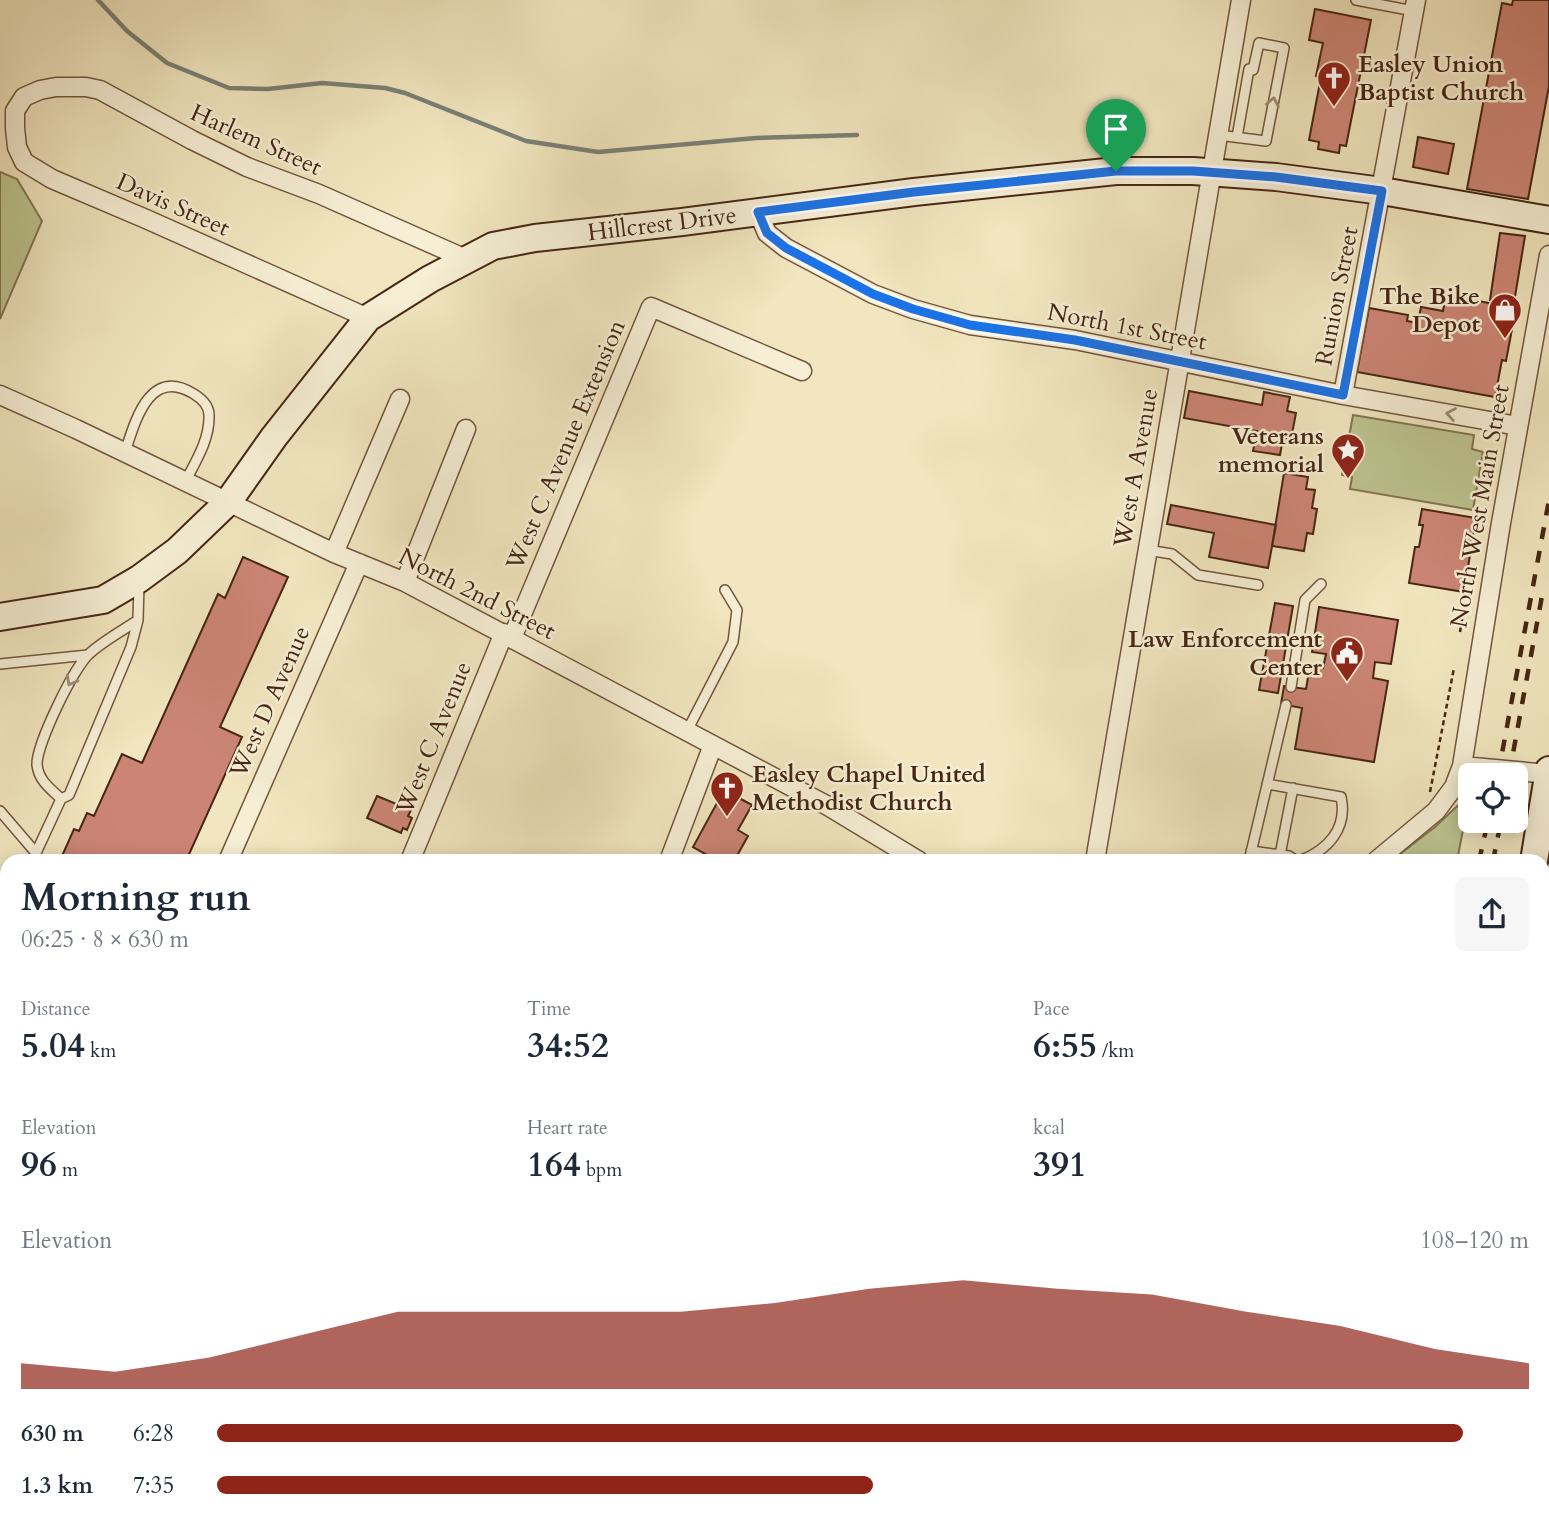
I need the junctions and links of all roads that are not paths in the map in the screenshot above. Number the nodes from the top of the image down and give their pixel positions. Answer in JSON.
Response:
{"nodes":[{"id":1,"x":1241,"y":0,"type":"edge"},
{"id":2,"x":1356,"y":0,"type":"edge"},
{"id":3,"x":1415,"y":6,"type":"edge"},
{"id":4,"x":1230,"y":67,"type":"junction"},
{"id":5,"x":1249,"y":69,"type":"junction"},
{"id":6,"x":24,"y":97,"type":"joint"},
{"id":7,"x":1219,"y":135,"type":"junction"},
{"id":8,"x":1237,"y":137,"type":"junction"},
{"id":9,"x":1212,"y":172,"type":"junction"},
{"id":10,"x":1382,"y":191,"type":"junction"},
{"id":11,"x":758,"y":212,"type":"junction"},
{"id":12,"x":1549,"y":220,"type":"edge"},
{"id":13,"x":1549,"y":255,"type":"edge"},
{"id":14,"x":466,"y":259,"type":"junction"},
{"id":15,"x":368,"y":318,"type":"junction"},
{"id":16,"x":1179,"y":360,"type":"junction"},
{"id":17,"x":802,"y":371,"type":"dead end"},
{"id":18,"x":0,"y":395,"type":"edge"},
{"id":19,"x":1343,"y":395,"type":"junction"},
{"id":20,"x":400,"y":399,"type":"dead end"},
{"id":21,"x":1518,"y":426,"type":"junction"},
{"id":22,"x":466,"y":429,"type":"dead end"},
{"id":23,"x":125,"y":452,"type":"junction"},
{"id":24,"x":185,"y":482,"type":"junction"},
{"id":25,"x":228,"y":502,"type":"junction"},
{"id":26,"x":1147,"y":550,"type":"junction"},
{"id":27,"x":334,"y":553,"type":"junction"},
{"id":28,"x":359,"y":563,"type":"junction"},
{"id":29,"x":139,"y":579,"type":"junction"},
{"id":30,"x":405,"y":582,"type":"junction"},
{"id":31,"x":1321,"y":584,"type":"dead end"},
{"id":32,"x":1258,"y":585,"type":"dead end"},
{"id":33,"x":725,"y":590,"type":"dead end"},
{"id":34,"x":0,"y":617,"type":"edge"},
{"id":35,"x":138,"y":620,"type":"junction"},
{"id":36,"x":508,"y":636,"type":"junction"},
{"id":37,"x":88,"y":654,"type":"junction"},
{"id":38,"x":0,"y":664,"type":"edge"},
{"id":39,"x":1291,"y":687,"type":"dead end"},
{"id":40,"x":1286,"y":705,"type":"dead end"},
{"id":41,"x":687,"y":732,"type":"junction"},
{"id":42,"x":713,"y":745,"type":"junction"},
{"id":43,"x":1462,"y":763,"type":"edge"},
{"id":44,"x":1528,"y":771,"type":"edge"},
{"id":45,"x":1549,"y":773,"type":"edge"},
{"id":46,"x":1458,"y":776,"type":"edge"},
{"id":47,"x":1266,"y":784,"type":"junction"},
{"id":48,"x":1293,"y":788,"type":"junction"},
{"id":49,"x":61,"y":799,"type":"junction"},
{"id":50,"x":0,"y":811,"type":"edge"},
{"id":51,"x":34,"y":854,"type":"edge"},
{"id":52,"x":37,"y":854,"type":"edge"},
{"id":53,"x":231,"y":854,"type":"edge"},
{"id":54,"x":416,"y":854,"type":"edge"},
{"id":55,"x":672,"y":854,"type":"edge"},
{"id":56,"x":907,"y":854,"type":"edge"},
{"id":57,"x":1096,"y":854,"type":"edge"},
{"id":58,"x":1250,"y":854,"type":"edge"},
{"id":59,"x":1280,"y":854,"type":"edge"},
{"id":60,"x":1315,"y":854,"type":"edge"},
{"id":61,"x":1384,"y":854,"type":"edge"},
{"id":62,"x":1535,"y":854,"type":"edge"}],
"edges":[{"from":1,"to":4,"type":"street","name":"West A Avenue"},
{"from":2,"to":3,"type":"lane"},
{"from":3,"to":10,"type":"street","name":"Runion Street"},
{"from":4,"to":5,"type":"lane"},
{"from":4,"to":7,"type":"street","name":"West A Avenue"},
{"from":5,"to":8,"type":"lane"},
{"from":8,"to":5,"type":"lane","one_way":true},
{"from":6,"to":14,"type":"street","name":"Harlem Street"},
{"from":6,"to":15,"type":"street","name":"Davis Street"},
{"from":7,"to":8,"type":"lane"},
{"from":7,"to":9,"type":"street","name":"West A Avenue"},
{"from":9,"to":10,"type":"street","name":"Hillcrest Drive"},
{"from":9,"to":11,"type":"street","name":"Hillcrest Drive"},
{"from":9,"to":16,"type":"street","name":"West A Avenue"},
{"from":10,"to":12,"type":"street","name":"Hillcrest Drive"},
{"from":10,"to":19,"type":"street","name":"Runion Street"},
{"from":11,"to":14,"type":"street","name":"Hillcrest Drive"},
{"from":11,"to":16,"type":"street","name":"North 1st Street"},
{"from":13,"to":21,"type":"street","name":"North West Main Street"},
{"from":14,"to":15,"type":"street","name":"Hillcrest Drive"},
{"from":15,"to":25,"type":"street","name":"Hillcrest Drive"},
{"from":16,"to":19,"type":"street","name":"North 1st Street"},
{"from":16,"to":26,"type":"street","name":"West A Avenue"},
{"from":17,"to":36,"type":"street","name":"West C Avenue Extension"},
{"from":18,"to":23,"type":"street","name":"North 2nd Street"},
{"from":21,"to":19,"type":"street","name":"North 1st Street","one_way":true},
{"from":20,"to":27,"type":"street"},
{"from":21,"to":43,"type":"street","name":"North West Main Street"},
{"from":22,"to":30,"type":"street"},
{"from":23,"to":24,"type":"street","name":"North 2nd Street"},
{"from":23,"to":24,"type":"lane"},
{"from":24,"to":25,"type":"street","name":"North 2nd Street"},
{"from":25,"to":27,"type":"street","name":"North 2nd Street"},
{"from":25,"to":29,"type":"street","name":"Hillcrest Drive"},
{"from":26,"to":32,"type":"lane"},
{"from":26,"to":57,"type":"street","name":"West A Avenue"},
{"from":27,"to":28,"type":"street","name":"North 2nd Street"},
{"from":28,"to":30,"type":"street","name":"North 2nd Street"},
{"from":28,"to":53,"type":"street","name":"West D Avenue"},
{"from":29,"to":34,"type":"street","name":"Hillcrest Drive"},
{"from":29,"to":35,"type":"lane"},
{"from":30,"to":36,"type":"street","name":"North 2nd Street"},
{"from":31,"to":39,"type":"lane"},
{"from":33,"to":41,"type":"lane"},
{"from":35,"to":37,"type":"lane"},
{"from":35,"to":49,"type":"lane"},
{"from":36,"to":41,"type":"street","name":"North 2nd Street"},
{"from":36,"to":54,"type":"street","name":"West C Avenue"},
{"from":37,"to":38,"type":"lane"},
{"from":37,"to":49,"type":"lane","one_way":true},
{"from":40,"to":47,"type":"lane"},
{"from":41,"to":42,"type":"street","name":"North 2nd Street"},
{"from":42,"to":55,"type":"street"},
{"from":42,"to":56,"type":"street","name":"North 2nd Street"},
{"from":44,"to":45,"type":"street"},
{"from":45,"to":62,"type":"street"},
{"from":46,"to":61,"type":"street"},
{"from":47,"to":48,"type":"lane"},
{"from":47,"to":58,"type":"lane"},
{"from":48,"to":59,"type":"lane"},
{"from":48,"to":60,"type":"lane"},
{"from":49,"to":52,"type":"lane"},
{"from":50,"to":51,"type":"lane"}]}
